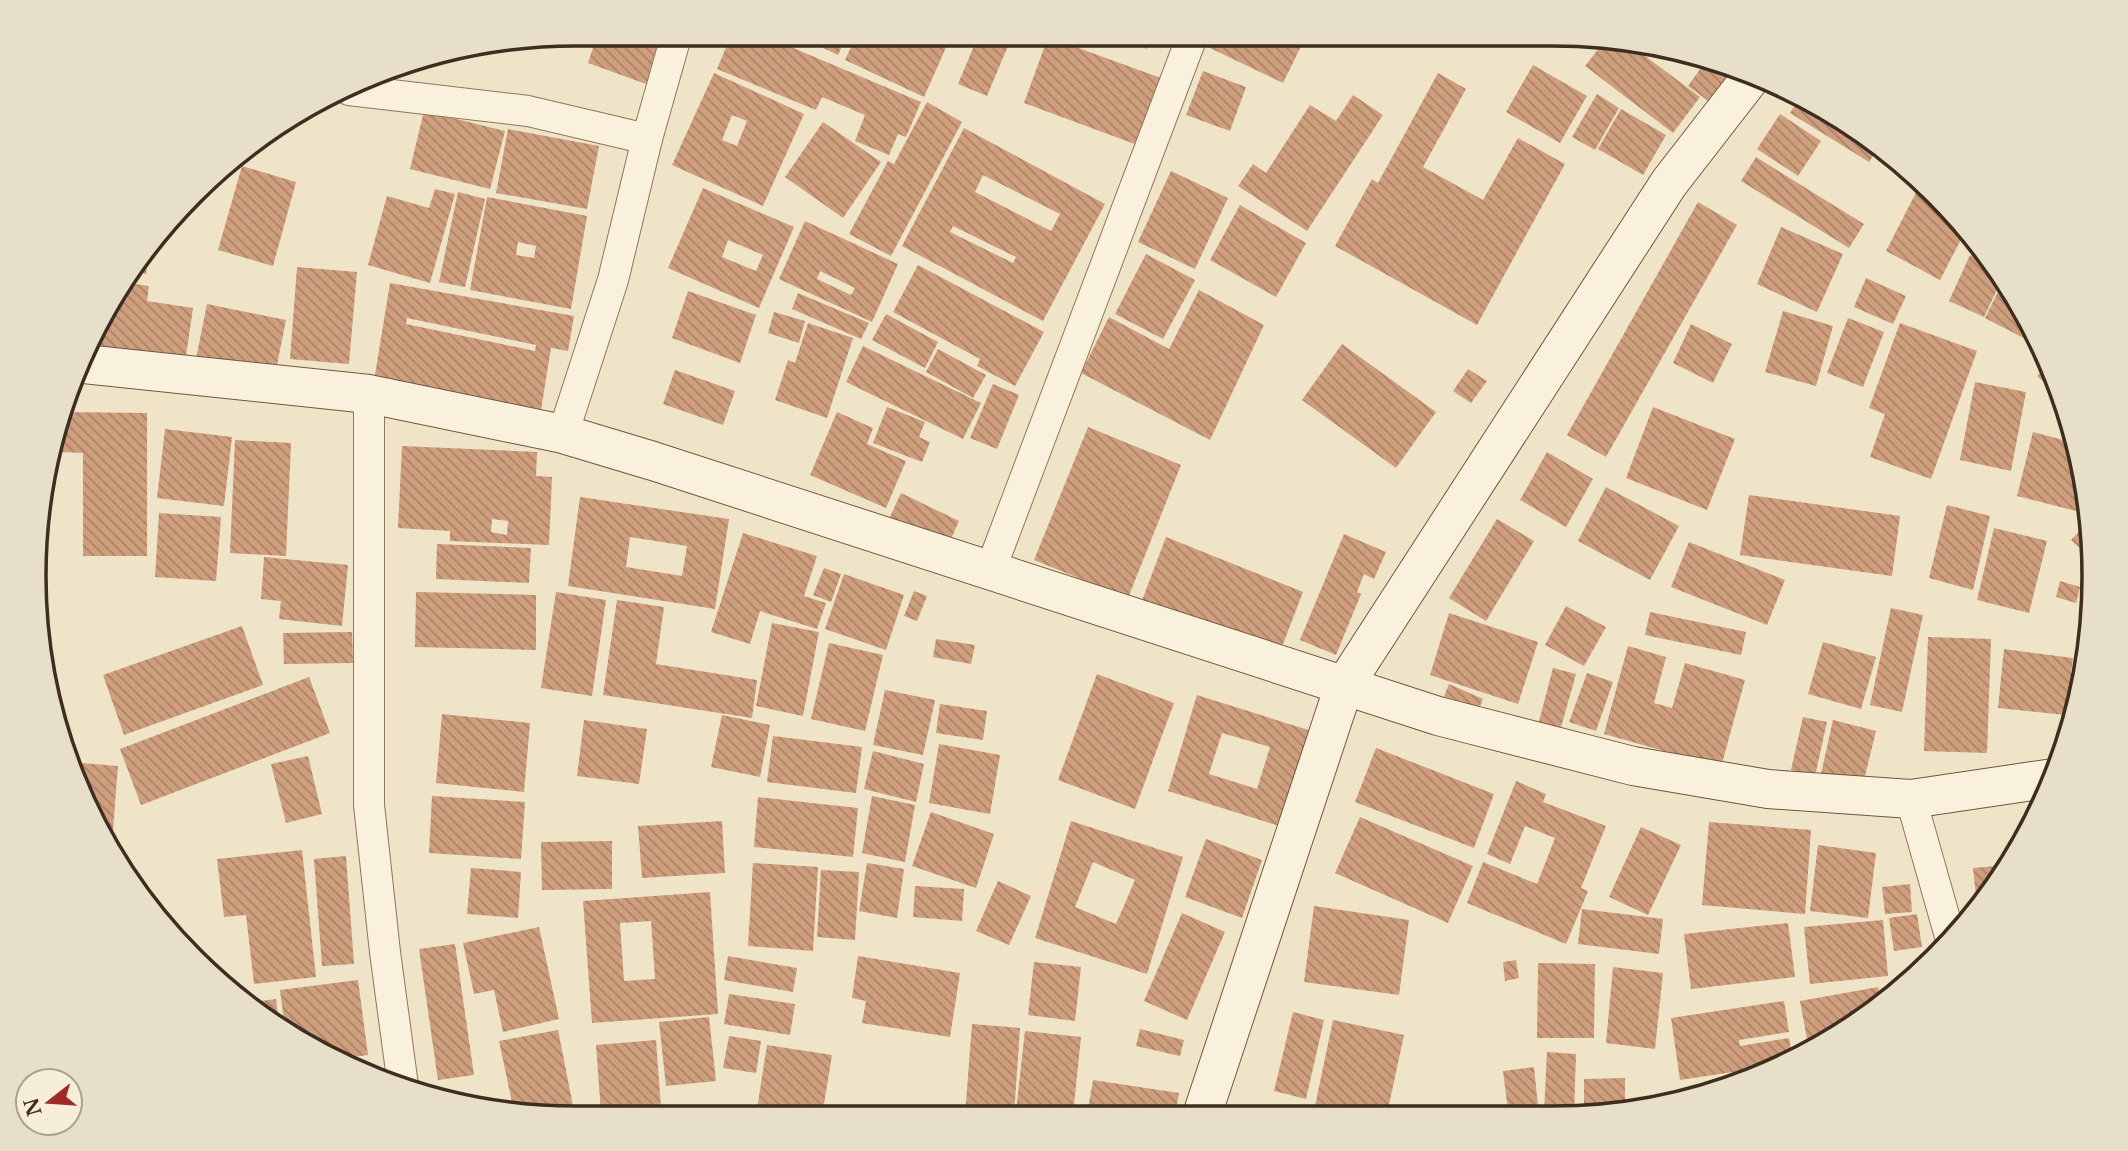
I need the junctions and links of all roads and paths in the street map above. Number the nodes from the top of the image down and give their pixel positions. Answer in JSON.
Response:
{"nodes":[{"id":1,"x":673,"y":46,"type":"edge"},
{"id":2,"x":1188,"y":46,"type":"edge"},
{"id":3,"x":1747,"y":83,"type":"edge"},
{"id":4,"x":361,"y":91,"type":"edge"},
{"id":5,"x":647,"y":139,"type":"junction"},
{"id":6,"x":90,"y":365,"type":"edge"},
{"id":7,"x":369,"y":394,"type":"junction"},
{"id":8,"x":563,"y":434,"type":"junction"},
{"id":9,"x":990,"y":570,"type":"junction"},
{"id":10,"x":1344,"y":686,"type":"junction"},
{"id":11,"x":2041,"y":780,"type":"edge"},
{"id":12,"x":1911,"y":799,"type":"junction"},
{"id":13,"x":1948,"y":928,"type":"edge"},
{"id":14,"x":401,"y":1075,"type":"edge"},
{"id":15,"x":1205,"y":1106,"type":"edge"}],
"edges":[{"from":1,"to":5,"type":"street"},
{"from":2,"to":9,"type":"street"},
{"from":3,"to":10,"type":"street"},
{"from":4,"to":5,"type":"street"},
{"from":5,"to":8,"type":"street"},
{"from":6,"to":7,"type":"street"},
{"from":7,"to":8,"type":"street"},
{"from":7,"to":14,"type":"street"},
{"from":8,"to":9,"type":"street"},
{"from":9,"to":10,"type":"street"},
{"from":10,"to":12,"type":"street"},
{"from":10,"to":15,"type":"street"},
{"from":11,"to":12,"type":"street"},
{"from":12,"to":13,"type":"street"}]}
